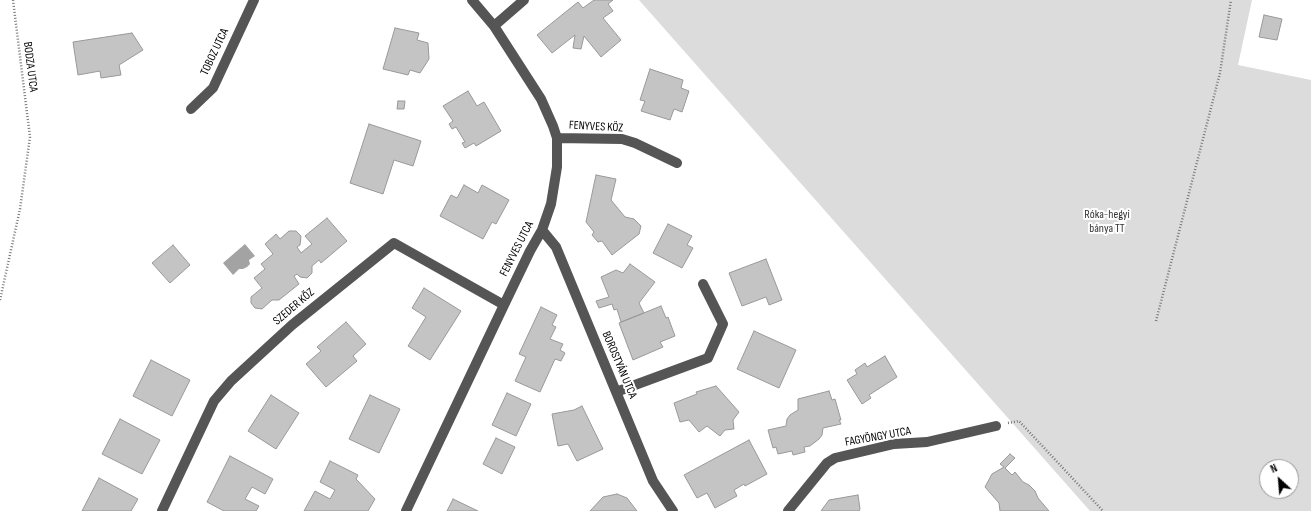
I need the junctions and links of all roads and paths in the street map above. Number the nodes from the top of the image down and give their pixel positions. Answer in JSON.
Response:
{"nodes":[{"id":1,"x":13,"y":0,"type":"edge"},
{"id":2,"x":254,"y":0,"type":"edge"},
{"id":3,"x":472,"y":0,"type":"edge"},
{"id":4,"x":524,"y":0,"type":"edge"},
{"id":5,"x":1232,"y":0,"type":"edge"},
{"id":6,"x":494,"y":26,"type":"junction"},
{"id":7,"x":191,"y":108,"type":"dead end"},
{"id":8,"x":556,"y":138,"type":"junction"},
{"id":9,"x":678,"y":163,"type":"dead end"},
{"id":10,"x":542,"y":230,"type":"junction"},
{"id":11,"x":703,"y":284,"type":"dead end"},
{"id":12,"x":0,"y":300,"type":"edge"},
{"id":13,"x":504,"y":305,"type":"junction"},
{"id":14,"x":1156,"y":321,"type":"dead end"},
{"id":15,"x":616,"y":392,"type":"junction"},
{"id":16,"x":996,"y":426,"type":"joint"},
{"id":17,"x":162,"y":511,"type":"edge"},
{"id":18,"x":406,"y":511,"type":"edge"},
{"id":19,"x":673,"y":511,"type":"edge"},
{"id":20,"x":788,"y":511,"type":"edge"},
{"id":21,"x":1103,"y":511,"type":"edge"}],
"edges":[{"from":1,"to":12,"type":"path","name":"BODZA UTCA"},
{"from":2,"to":7,"type":"street","name":"TOBOZ UTCA"},
{"from":3,"to":6,"type":"street","name":"FENYVES UTCA"},
{"from":4,"to":6,"type":"street"},
{"from":5,"to":14,"type":"path"},
{"from":6,"to":8,"type":"street","name":"FENYVES UTCA"},
{"from":8,"to":9,"type":"street","name":"FENYVES KÖZ"},
{"from":8,"to":10,"type":"street","name":"FENYVES UTCA"},
{"from":10,"to":13,"type":"street","name":"FENYVES UTCA"},
{"from":10,"to":15,"type":"street","name":"BOROSTYÁN UTCA"},
{"from":11,"to":15,"type":"street"},
{"from":13,"to":17,"type":"street","name":"SZEDER KÖZ"},
{"from":13,"to":18,"type":"street","name":"FENYVES UTCA"},
{"from":15,"to":19,"type":"street","name":"BOROSTYÁN UTCA"},
{"from":16,"to":20,"type":"street","name":"FAGYÖNGY UTCA"},
{"from":16,"to":21,"type":"path"}]}
